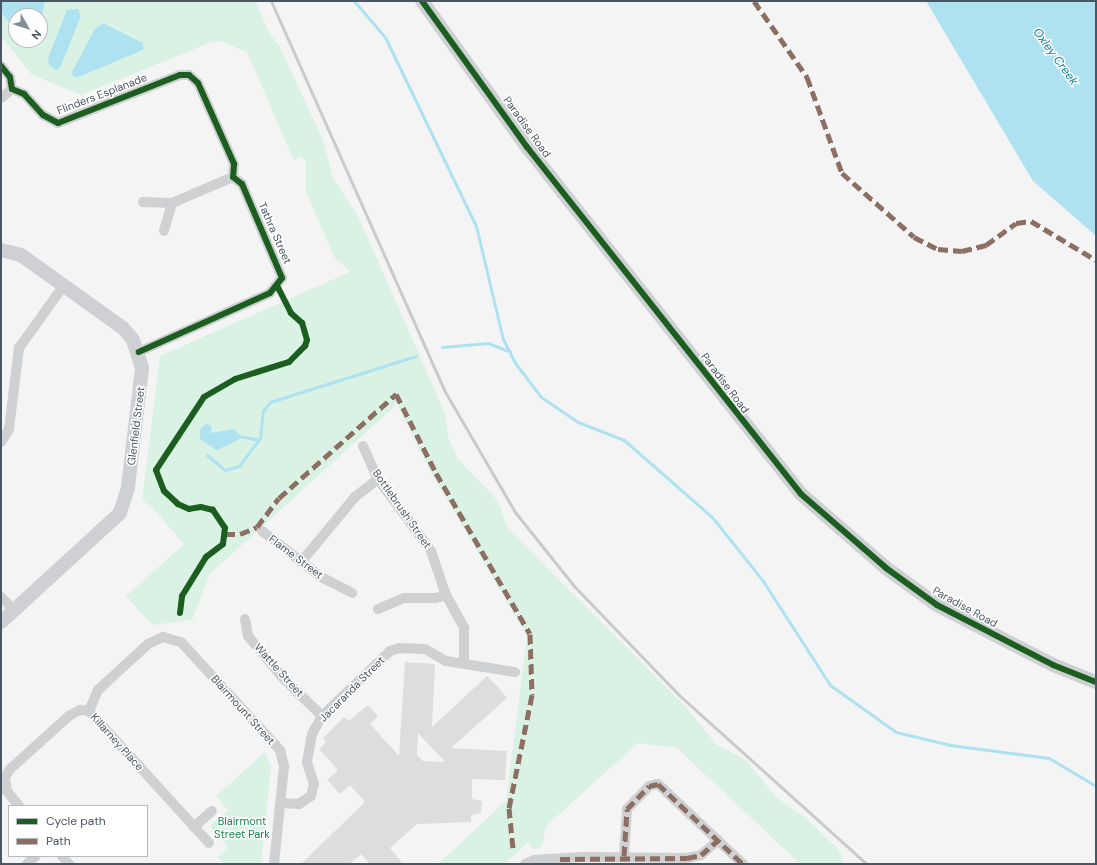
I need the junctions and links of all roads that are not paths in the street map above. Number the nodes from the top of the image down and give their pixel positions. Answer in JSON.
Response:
{"nodes":[{"id":1,"x":422,"y":1,"type":"edge"},
{"id":2,"x":1,"y":66,"type":"edge"},
{"id":3,"x":12,"y":89,"type":"junction"},
{"id":4,"x":1,"y":98,"type":"edge"},
{"id":5,"x":233,"y":177,"type":"junction"},
{"id":6,"x":143,"y":202,"type":"dead end"},
{"id":7,"x":172,"y":203,"type":"junction"},
{"id":8,"x":164,"y":231,"type":"dead end"},
{"id":9,"x":1,"y":250,"type":"edge"},
{"id":10,"x":64,"y":285,"type":"junction"},
{"id":11,"x":139,"y":352,"type":"junction"},
{"id":12,"x":1,"y":442,"type":"edge"},
{"id":13,"x":363,"y":446,"type":"dead end"},
{"id":14,"x":378,"y":479,"type":"junction"},
{"id":15,"x":262,"y":531,"type":"dead end"},
{"id":16,"x":302,"y":561,"type":"junction"},
{"id":17,"x":352,"y":594,"type":"dead end"},
{"id":18,"x":446,"y":595,"type":"junction"},
{"id":19,"x":1,"y":597,"type":"edge"},
{"id":20,"x":378,"y":609,"type":"dead end"},
{"id":21,"x":14,"y":610,"type":"junction"},
{"id":22,"x":246,"y":620,"type":"dead end"},
{"id":23,"x":1,"y":622,"type":"edge"},
{"id":24,"x":176,"y":639,"type":"joint"},
{"id":25,"x":464,"y":663,"type":"junction"},
{"id":26,"x":515,"y":672,"type":"dead end"},
{"id":27,"x":1096,"y":682,"type":"edge"},
{"id":28,"x":89,"y":711,"type":"junction"},
{"id":29,"x":322,"y":716,"type":"junction"},
{"id":30,"x":281,"y":803,"type":"junction"},
{"id":31,"x":19,"y":805,"type":"edge"},
{"id":32,"x":212,"y":811,"type":"dead end"},
{"id":33,"x":194,"y":827,"type":"junction"},
{"id":34,"x":718,"y":840,"type":"junction"},
{"id":35,"x":209,"y":843,"type":"dead end"},
{"id":36,"x":624,"y":856,"type":"junction"},
{"id":37,"x":35,"y":857,"type":"edge"},
{"id":38,"x":27,"y":864,"type":"edge"},
{"id":39,"x":274,"y":864,"type":"edge"},
{"id":40,"x":525,"y":864,"type":"edge"},
{"id":41,"x":743,"y":864,"type":"edge"}],
"edges":[{"from":1,"to":27,"type":"street","name":"Paradise Road"},
{"from":2,"to":3,"type":"street"},
{"from":3,"to":4,"type":"street"},
{"from":3,"to":5,"type":"street","name":"Flinders Esplanade"},
{"from":5,"to":7,"type":"street"},
{"from":5,"to":11,"type":"street","name":"Tathra Street"},
{"from":6,"to":7,"type":"street"},
{"from":7,"to":8,"type":"street"},
{"from":9,"to":10,"type":"street","name":"Glenfield Street"},
{"from":10,"to":11,"type":"street","name":"Glenfield Street"},
{"from":10,"to":12,"type":"street"},
{"from":11,"to":21,"type":"street","name":"Glenfield Street"},
{"from":13,"to":14,"type":"street","name":"Bottlebrush Street"},
{"from":14,"to":16,"type":"street"},
{"from":14,"to":18,"type":"street","name":"Bottlebrush Street"},
{"from":15,"to":16,"type":"street","name":"Flame Street"},
{"from":16,"to":17,"type":"street","name":"Flame Street"},
{"from":18,"to":20,"type":"street"},
{"from":18,"to":25,"type":"street","name":"Bottlebrush Street"},
{"from":19,"to":21,"type":"street"},
{"from":21,"to":23,"type":"street","name":"Glenfield Street"},
{"from":22,"to":29,"type":"street","name":"Wattle Street"},
{"from":24,"to":28,"type":"street","name":"Killarney Place"},
{"from":24,"to":30,"type":"street","name":"Blairmount Street"},
{"from":25,"to":26,"type":"street","name":"Jacaranda Street"},
{"from":25,"to":29,"type":"street","name":"Jacaranda Street"},
{"from":28,"to":31,"type":"street"},
{"from":28,"to":33,"type":"street","name":"Killarney Place"},
{"from":29,"to":30,"type":"street","name":"Jacaranda Street"},
{"from":30,"to":39,"type":"street","name":"Blairmount Street"},
{"from":32,"to":33,"type":"street"},
{"from":33,"to":35,"type":"street","name":"Killarney Place"},
{"from":34,"to":36,"type":"street"},
{"from":34,"to":36,"type":"street"},
{"from":34,"to":41,"type":"street"},
{"from":36,"to":40,"type":"street"},
{"from":37,"to":38,"type":"street"}]}
